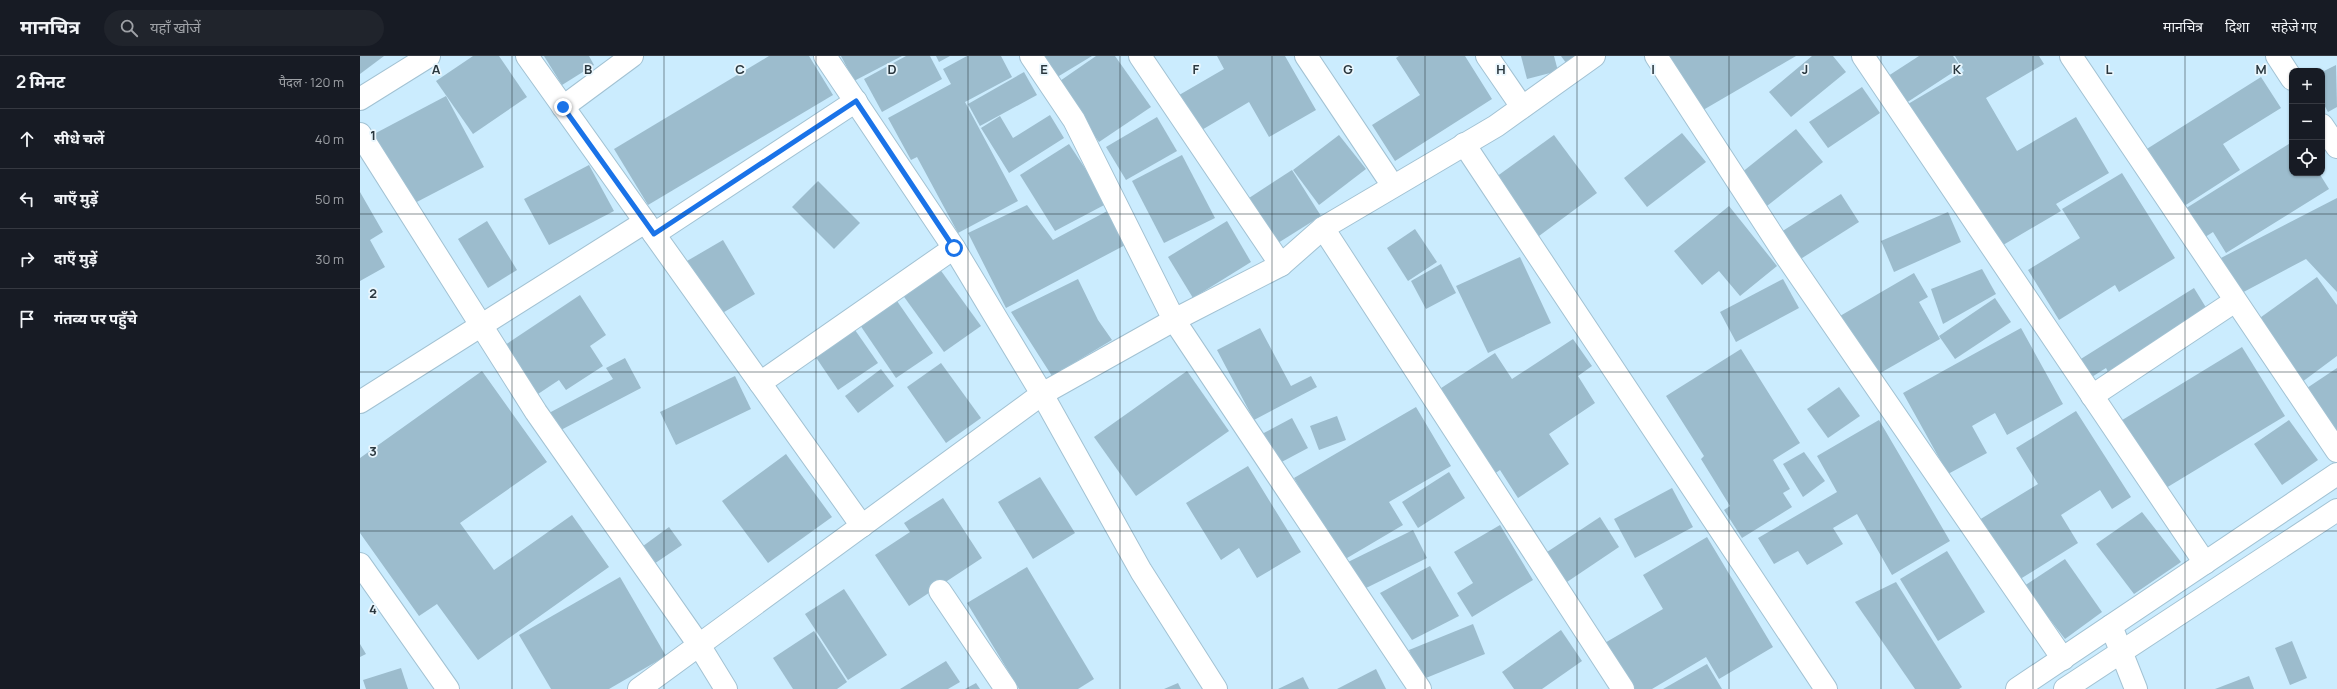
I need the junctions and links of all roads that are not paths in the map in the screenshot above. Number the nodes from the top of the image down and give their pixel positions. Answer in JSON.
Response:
{"nodes":[{"id":1,"x":429,"y":56,"type":"edge"},
{"id":2,"x":527,"y":56,"type":"edge"},
{"id":3,"x":632,"y":56,"type":"edge"},
{"id":4,"x":825,"y":56,"type":"edge"},
{"id":5,"x":1031,"y":56,"type":"edge"},
{"id":6,"x":1140,"y":56,"type":"edge"},
{"id":7,"x":1306,"y":56,"type":"edge"},
{"id":8,"x":1487,"y":56,"type":"edge"},
{"id":9,"x":1594,"y":56,"type":"edge"},
{"id":10,"x":1656,"y":56,"type":"edge"},
{"id":11,"x":1863,"y":56,"type":"edge"},
{"id":12,"x":2071,"y":56,"type":"edge"},
{"id":13,"x":2277,"y":56,"type":"edge"},
{"id":14,"x":2289,"y":74,"type":"edge"},
{"id":15,"x":360,"y":99,"type":"edge"},
{"id":16,"x":856,"y":101,"type":"junction"},
{"id":17,"x":563,"y":107,"type":"junction"},
{"id":18,"x":1522,"y":107,"type":"junction"},
{"id":19,"x":2325,"y":130,"type":"edge"},
{"id":20,"x":360,"y":134,"type":"edge"},
{"id":21,"x":1464,"y":144,"type":"junction"},
{"id":22,"x":2337,"y":148,"type":"edge"},
{"id":23,"x":1393,"y":186,"type":"junction"},
{"id":24,"x":649,"y":228,"type":"junction"},
{"id":25,"x":1323,"y":228,"type":"junction"},
{"id":26,"x":954,"y":248,"type":"junction"},
{"id":27,"x":1281,"y":265,"type":"junction"},
{"id":28,"x":2235,"y":301,"type":"junction"},
{"id":29,"x":1174,"y":320,"type":"junction"},
{"id":30,"x":481,"y":326,"type":"junction"},
{"id":31,"x":760,"y":383,"type":"junction"},
{"id":32,"x":1042,"y":394,"type":"junction"},
{"id":33,"x":2092,"y":396,"type":"junction"},
{"id":34,"x":360,"y":402,"type":"edge"},
{"id":35,"x":2337,"y":451,"type":"edge"},
{"id":36,"x":2337,"y":474,"type":"edge"},
{"id":37,"x":2337,"y":510,"type":"edge"},
{"id":38,"x":862,"y":526,"type":"junction"},
{"id":39,"x":2205,"y":563,"type":"junction"},
{"id":40,"x":360,"y":564,"type":"edge"},
{"id":41,"x":940,"y":591,"type":"dead end"},
{"id":42,"x":2111,"y":626,"type":"junction"},
{"id":43,"x":698,"y":645,"type":"junction"},
{"id":44,"x":2121,"y":652,"type":"junction"},
{"id":45,"x":2062,"y":659,"type":"junction"},
{"id":46,"x":448,"y":689,"type":"edge"},
{"id":47,"x":639,"y":689,"type":"edge"},
{"id":48,"x":726,"y":689,"type":"edge"},
{"id":49,"x":1006,"y":689,"type":"edge"},
{"id":50,"x":1216,"y":689,"type":"edge"},
{"id":51,"x":1420,"y":689,"type":"edge"},
{"id":52,"x":1623,"y":689,"type":"edge"},
{"id":53,"x":1826,"y":689,"type":"edge"},
{"id":54,"x":2017,"y":689,"type":"edge"},
{"id":55,"x":2065,"y":689,"type":"edge"},
{"id":56,"x":2136,"y":689,"type":"edge"}],
"edges":[{"from":1,"to":15,"type":"street"},
{"from":2,"to":17,"type":"street"},
{"from":3,"to":17,"type":"street"},
{"from":4,"to":16,"type":"street"},
{"from":5,"to":29,"type":"street"},
{"from":6,"to":27,"type":"street"},
{"from":7,"to":23,"type":"street"},
{"from":8,"to":18,"type":"street"},
{"from":9,"to":18,"type":"street"},
{"from":10,"to":45,"type":"street"},
{"from":11,"to":33,"type":"street"},
{"from":12,"to":28,"type":"street"},
{"from":13,"to":14,"type":"street"},
{"from":16,"to":24,"type":"street"},
{"from":16,"to":26,"type":"street"},
{"from":17,"to":24,"type":"street"},
{"from":18,"to":21,"type":"street"},
{"from":19,"to":22,"type":"street"},
{"from":20,"to":30,"type":"street"},
{"from":21,"to":23,"type":"street"},
{"from":21,"to":53,"type":"street"},
{"from":23,"to":25,"type":"street"},
{"from":24,"to":30,"type":"street"},
{"from":24,"to":31,"type":"street"},
{"from":25,"to":27,"type":"street"},
{"from":25,"to":52,"type":"street"},
{"from":26,"to":31,"type":"street"},
{"from":26,"to":32,"type":"street"},
{"from":27,"to":29,"type":"street"},
{"from":28,"to":33,"type":"street"},
{"from":28,"to":35,"type":"street"},
{"from":29,"to":32,"type":"street"},
{"from":29,"to":51,"type":"street"},
{"from":30,"to":34,"type":"street"},
{"from":30,"to":43,"type":"street"},
{"from":31,"to":38,"type":"street"},
{"from":32,"to":38,"type":"street"},
{"from":32,"to":50,"type":"street"},
{"from":33,"to":39,"type":"street"},
{"from":36,"to":39,"type":"street"},
{"from":37,"to":44,"type":"street"},
{"from":38,"to":43,"type":"street"},
{"from":39,"to":42,"type":"street"},
{"from":40,"to":46,"type":"street"},
{"from":41,"to":49,"type":"street"},
{"from":42,"to":44,"type":"street"},
{"from":42,"to":45,"type":"street"},
{"from":43,"to":47,"type":"street"},
{"from":43,"to":48,"type":"street"},
{"from":44,"to":55,"type":"street"},
{"from":44,"to":56,"type":"street"},
{"from":45,"to":54,"type":"street"}]}
